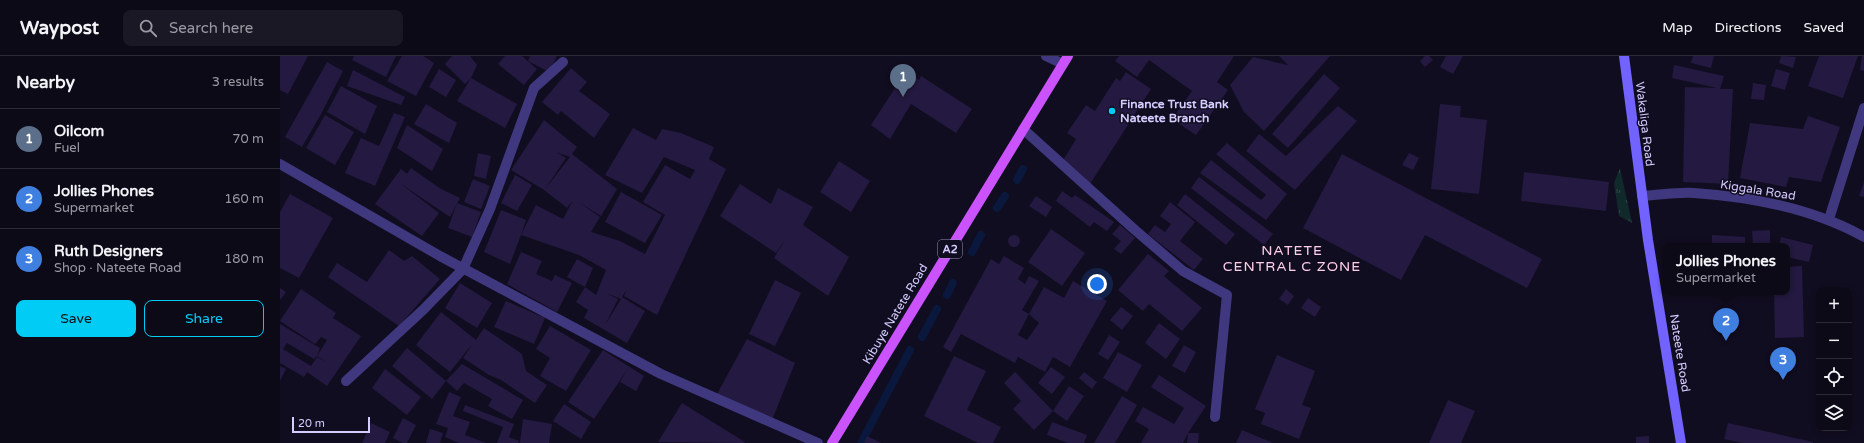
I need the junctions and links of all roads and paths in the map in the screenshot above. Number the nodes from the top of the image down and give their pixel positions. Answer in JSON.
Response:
{"nodes":[{"id":1,"x":1046,"y":56,"type":"edge"},
{"id":2,"x":1624,"y":56,"type":"edge"},
{"id":3,"x":1065,"y":60,"type":"edge"},
{"id":4,"x":563,"y":62,"type":"dead end"},
{"id":5,"x":1864,"y":108,"type":"edge"},
{"id":6,"x":1023,"y":129,"type":"junction"},
{"id":7,"x":280,"y":164,"type":"edge"},
{"id":8,"x":1642,"y":196,"type":"junction"},
{"id":9,"x":1829,"y":219,"type":"junction"},
{"id":10,"x":1864,"y":238,"type":"edge"},
{"id":11,"x":463,"y":269,"type":"junction"},
{"id":12,"x":346,"y":381,"type":"dead end"},
{"id":13,"x":1215,"y":417,"type":"dead end"},
{"id":14,"x":818,"y":443,"type":"edge"},
{"id":15,"x":832,"y":443,"type":"edge"},
{"id":16,"x":1681,"y":443,"type":"edge"}],
"edges":[{"from":1,"to":3,"type":"street"},
{"from":2,"to":8,"type":"main road","name":"Wakaliga Road"},
{"from":3,"to":6,"type":"main road","name":"Kibuye Natete Road","number":"A2"},
{"from":4,"to":11,"type":"street"},
{"from":5,"to":9,"type":"street"},
{"from":6,"to":13,"type":"street"},
{"from":6,"to":15,"type":"main road","name":"Kibuye Natete Road","number":"A2"},
{"from":7,"to":11,"type":"street"},
{"from":8,"to":9,"type":"street","name":"Kiggala Road"},
{"from":8,"to":16,"type":"main road","name":"Nateete Road"},
{"from":9,"to":10,"type":"street","name":"Kiggala Road"},
{"from":11,"to":12,"type":"street"},
{"from":11,"to":14,"type":"street"}]}
